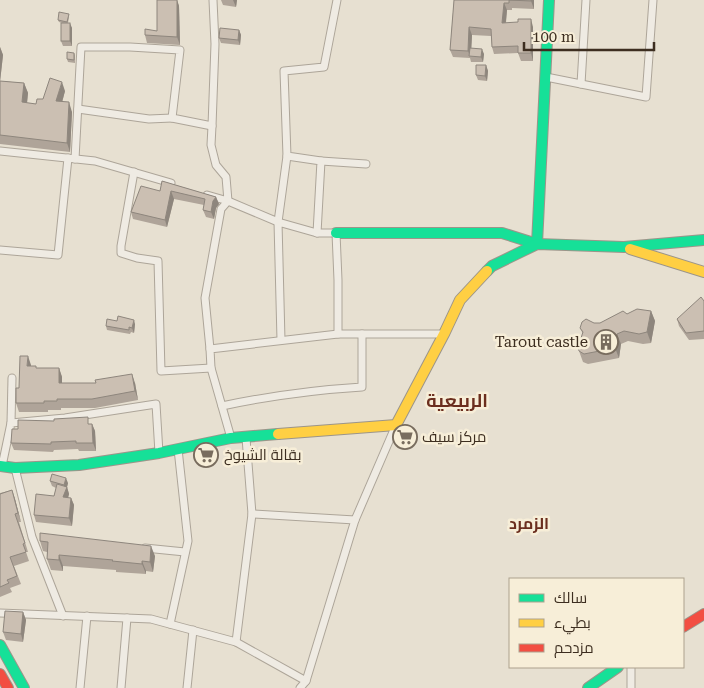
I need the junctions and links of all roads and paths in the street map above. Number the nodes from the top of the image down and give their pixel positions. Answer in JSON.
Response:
{"nodes":[{"id":1,"x":213,"y":0,"type":"edge"},
{"id":2,"x":337,"y":0,"type":"edge"},
{"id":3,"x":549,"y":0,"type":"edge"},
{"id":4,"x":586,"y":0,"type":"edge"},
{"id":5,"x":653,"y":0,"type":"edge"},
{"id":6,"x":546,"y":77,"type":"junction"},
{"id":7,"x":581,"y":84,"type":"junction"},
{"id":8,"x":78,"y":109,"type":"junction"},
{"id":9,"x":172,"y":118,"type":"junction"},
{"id":10,"x":212,"y":126,"type":"junction"},
{"id":11,"x":0,"y":150,"type":"edge"},
{"id":12,"x":287,"y":156,"type":"junction"},
{"id":13,"x":72,"y":158,"type":"junction"},
{"id":14,"x":321,"y":161,"type":"junction"},
{"id":15,"x":366,"y":164,"type":"dead end"},
{"id":16,"x":134,"y":172,"type":"junction"},
{"id":17,"x":180,"y":186,"type":"edge"},
{"id":18,"x":199,"y":192,"type":"edge"},
{"id":19,"x":228,"y":201,"type":"junction"},
{"id":20,"x":278,"y":222,"type":"junction"},
{"id":21,"x":317,"y":233,"type":"junction"},
{"id":22,"x":336,"y":233,"type":"junction"},
{"id":23,"x":704,"y":240,"type":"edge"},
{"id":24,"x":537,"y":244,"type":"junction"},
{"id":25,"x":624,"y":247,"type":"junction"},
{"id":26,"x":0,"y":250,"type":"edge"},
{"id":27,"x":704,"y":272,"type":"edge"},
{"id":28,"x":338,"y":334,"type":"junction"},
{"id":29,"x":362,"y":334,"type":"junction"},
{"id":30,"x":444,"y":334,"type":"junction"},
{"id":31,"x":281,"y":340,"type":"junction"},
{"id":32,"x":210,"y":350,"type":"junction"},
{"id":33,"x":211,"y":368,"type":"junction"},
{"id":34,"x":12,"y":378,"type":"dead end"},
{"id":35,"x":222,"y":406,"type":"junction"},
{"id":36,"x":11,"y":423,"type":"junction"},
{"id":37,"x":396,"y":425,"type":"junction"},
{"id":38,"x":231,"y":438,"type":"junction"},
{"id":39,"x":246,"y":438,"type":"junction"},
{"id":40,"x":178,"y":449,"type":"junction"},
{"id":41,"x":159,"y":454,"type":"junction"},
{"id":42,"x":1,"y":466,"type":"edge"},
{"id":43,"x":14,"y":468,"type":"junction"},
{"id":44,"x":252,"y":514,"type":"junction"},
{"id":45,"x":355,"y":520,"type":"junction"},
{"id":46,"x":32,"y":537,"type":"junction"},
{"id":47,"x":42,"y":538,"type":"edge"},
{"id":48,"x":137,"y":548,"type":"edge"},
{"id":49,"x":185,"y":552,"type":"junction"},
{"id":50,"x":0,"y":614,"type":"edge"},
{"id":51,"x":704,"y":614,"type":"edge"},
{"id":52,"x":63,"y":616,"type":"junction"},
{"id":53,"x":87,"y":616,"type":"junction"},
{"id":54,"x":127,"y":618,"type":"junction"},
{"id":55,"x":170,"y":624,"type":"junction"},
{"id":56,"x":684,"y":626,"type":"edge"},
{"id":57,"x":193,"y":630,"type":"junction"},
{"id":58,"x":236,"y":642,"type":"junction"},
{"id":59,"x":0,"y":645,"type":"edge"},
{"id":60,"x":617,"y":668,"type":"edge"},
{"id":61,"x":631,"y":668,"type":"edge"},
{"id":62,"x":0,"y":674,"type":"edge"},
{"id":63,"x":306,"y":681,"type":"junction"},
{"id":64,"x":8,"y":688,"type":"edge"},
{"id":65,"x":24,"y":688,"type":"edge"},
{"id":66,"x":80,"y":688,"type":"edge"},
{"id":67,"x":121,"y":688,"type":"edge"},
{"id":68,"x":187,"y":688,"type":"edge"},
{"id":69,"x":300,"y":688,"type":"edge"},
{"id":70,"x":588,"y":688,"type":"edge"},
{"id":71,"x":631,"y":688,"type":"edge"}],
"edges":[{"from":1,"to":10,"type":"street"},
{"from":2,"to":12,"type":"street"},
{"from":3,"to":6,"type":"street"},
{"from":4,"to":7,"type":"street"},
{"from":5,"to":7,"type":"street"},
{"from":6,"to":7,"type":"street"},
{"from":6,"to":24,"type":"street"},
{"from":8,"to":9,"type":"street"},
{"from":8,"to":9,"type":"street"},
{"from":8,"to":13,"type":"street"},
{"from":9,"to":10,"type":"street"},
{"from":10,"to":19,"type":"street"},
{"from":11,"to":13,"type":"street"},
{"from":12,"to":14,"type":"street"},
{"from":12,"to":20,"type":"street"},
{"from":13,"to":16,"type":"street"},
{"from":13,"to":26,"type":"street"},
{"from":14,"to":15,"type":"street"},
{"from":14,"to":21,"type":"street"},
{"from":16,"to":17,"type":"street"},
{"from":16,"to":33,"type":"street"},
{"from":18,"to":19,"type":"street"},
{"from":19,"to":20,"type":"street"},
{"from":19,"to":32,"type":"street"},
{"from":20,"to":21,"type":"street"},
{"from":20,"to":31,"type":"street"},
{"from":21,"to":22,"type":"street"},
{"from":22,"to":24,"type":"street"},
{"from":22,"to":28,"type":"street"},
{"from":23,"to":25,"type":"street"},
{"from":24,"to":25,"type":"street"},
{"from":24,"to":30,"type":"street"},
{"from":25,"to":27,"type":"street"},
{"from":28,"to":29,"type":"street"},
{"from":28,"to":31,"type":"street"},
{"from":29,"to":30,"type":"street"},
{"from":29,"to":35,"type":"street"},
{"from":30,"to":37,"type":"street"},
{"from":31,"to":32,"type":"street"},
{"from":32,"to":33,"type":"street"},
{"from":33,"to":35,"type":"street"},
{"from":34,"to":36,"type":"street"},
{"from":35,"to":38,"type":"street"},
{"from":36,"to":41,"type":"street"},
{"from":36,"to":42,"type":"street"},
{"from":37,"to":39,"type":"street"},
{"from":37,"to":45,"type":"street"},
{"from":38,"to":39,"type":"street"},
{"from":38,"to":40,"type":"street"},
{"from":39,"to":44,"type":"street"},
{"from":40,"to":41,"type":"street"},
{"from":40,"to":49,"type":"street"},
{"from":41,"to":43,"type":"street"},
{"from":42,"to":43,"type":"street"},
{"from":43,"to":46,"type":"street"},
{"from":44,"to":45,"type":"street"},
{"from":44,"to":58,"type":"street"},
{"from":45,"to":63,"type":"street"},
{"from":46,"to":47,"type":"street"},
{"from":46,"to":52,"type":"street"},
{"from":48,"to":49,"type":"street"},
{"from":49,"to":55,"type":"street"},
{"from":50,"to":52,"type":"street"},
{"from":51,"to":56,"type":"street"},
{"from":52,"to":53,"type":"street"},
{"from":53,"to":54,"type":"street"},
{"from":53,"to":66,"type":"street"},
{"from":54,"to":55,"type":"street"},
{"from":54,"to":67,"type":"street"},
{"from":55,"to":57,"type":"street"},
{"from":57,"to":58,"type":"street"},
{"from":57,"to":68,"type":"street"},
{"from":58,"to":63,"type":"street"},
{"from":59,"to":65,"type":"street"},
{"from":60,"to":70,"type":"street"},
{"from":61,"to":71,"type":"street"},
{"from":62,"to":64,"type":"street"},
{"from":63,"to":69,"type":"street"}]}
